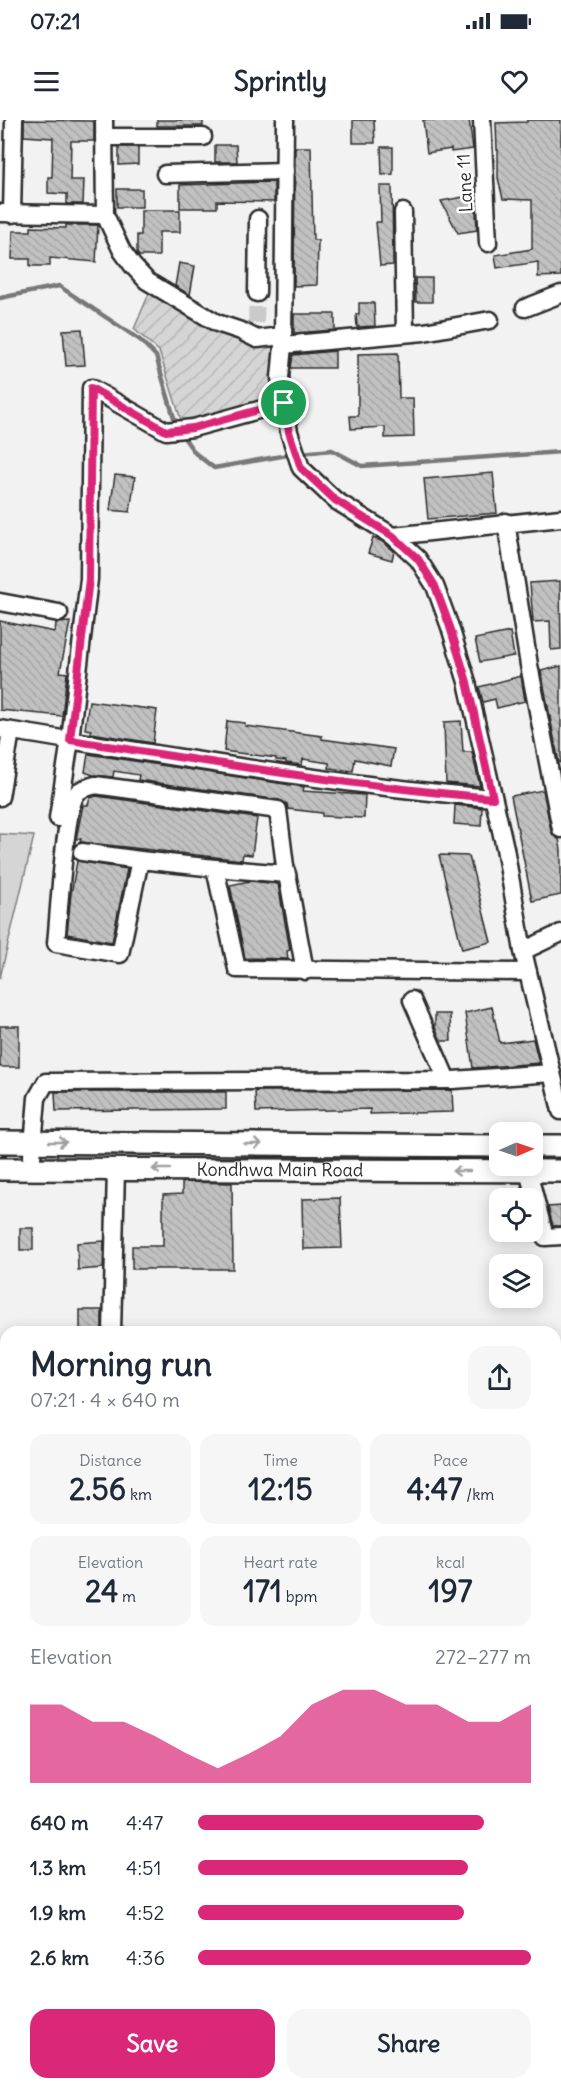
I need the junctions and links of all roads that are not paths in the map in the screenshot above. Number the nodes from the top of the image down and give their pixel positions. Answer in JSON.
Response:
{"nodes":[{"id":1,"x":14,"y":120,"type":"edge"},
{"id":2,"x":285,"y":120,"type":"edge"},
{"id":3,"x":482,"y":120,"type":"edge"},
{"id":4,"x":104,"y":128,"type":"edge"},
{"id":5,"x":203,"y":136,"type":"dead end"},
{"id":6,"x":285,"y":171,"type":"junction"},
{"id":7,"x":165,"y":174,"type":"dead end"},
{"id":8,"x":403,"y":212,"type":"dead end"},
{"id":9,"x":6,"y":214,"type":"edge"},
{"id":10,"x":105,"y":215,"type":"junction"},
{"id":11,"x":258,"y":219,"type":"dead end"},
{"id":12,"x":488,"y":243,"type":"dead end"},
{"id":13,"x":257,"y":293,"type":"tunnel mouth"},
{"id":14,"x":561,"y":294,"type":"edge"},
{"id":15,"x":525,"y":308,"type":"dead end"},
{"id":16,"x":490,"y":320,"type":"dead end"},
{"id":17,"x":405,"y":333,"type":"junction"},
{"id":18,"x":283,"y":341,"type":"junction"},
{"id":19,"x":284,"y":403,"type":"junction"},
{"id":20,"x":561,"y":518,"type":"edge"},
{"id":21,"x":506,"y":522,"type":"junction"},
{"id":22,"x":393,"y":536,"type":"junction"},
{"id":23,"x":0,"y":602,"type":"edge"},
{"id":24,"x":58,"y":613,"type":"dead end"},
{"id":25,"x":5,"y":730,"type":"edge"},
{"id":26,"x":70,"y":740,"type":"junction"},
{"id":27,"x":0,"y":797,"type":"edge"},
{"id":28,"x":493,"y":798,"type":"junction"},
{"id":29,"x":58,"y":818,"type":"dead end"},
{"id":30,"x":561,"y":829,"type":"edge"},
{"id":31,"x":82,"y":852,"type":"dead end"},
{"id":32,"x":140,"y":860,"type":"junction"},
{"id":33,"x":215,"y":868,"type":"junction"},
{"id":34,"x":286,"y":874,"type":"junction"},
{"id":35,"x":561,"y":933,"type":"edge"},
{"id":36,"x":523,"y":951,"type":"junction"},
{"id":37,"x":305,"y":971,"type":"junction"},
{"id":38,"x":528,"y":972,"type":"junction"},
{"id":39,"x":412,"y":1000,"type":"dead end"},
{"id":40,"x":552,"y":1073,"type":"junction"},
{"id":41,"x":447,"y":1080,"type":"junction"},
{"id":42,"x":561,"y":1111,"type":"edge"},
{"id":43,"x":0,"y":1142,"type":"edge"},
{"id":44,"x":33,"y":1142,"type":"junction"},
{"id":45,"x":489,"y":1146,"type":"edge"},
{"id":46,"x":543,"y":1146,"type":"edge"},
{"id":47,"x":561,"y":1146,"type":"edge"},
{"id":48,"x":0,"y":1169,"type":"edge"},
{"id":49,"x":31,"y":1169,"type":"junction"},
{"id":50,"x":116,"y":1169,"type":"junction"},
{"id":51,"x":489,"y":1171,"type":"edge"},
{"id":52,"x":543,"y":1171,"type":"edge"},
{"id":53,"x":561,"y":1171,"type":"edge"},
{"id":54,"x":529,"y":1176,"type":"edge"},
{"id":55,"x":561,"y":1236,"type":"edge"},
{"id":56,"x":112,"y":1326,"type":"edge"}],
"edges":[{"from":1,"to":9,"type":"street"},
{"from":2,"to":6,"type":"street"},
{"from":3,"to":12,"type":"street","name":"Lane 11"},
{"from":4,"to":5,"type":"street"},
{"from":4,"to":10,"type":"street"},
{"from":6,"to":7,"type":"street"},
{"from":6,"to":18,"type":"street"},
{"from":8,"to":17,"type":"street"},
{"from":9,"to":10,"type":"street"},
{"from":10,"to":18,"type":"street"},
{"from":11,"to":13,"type":"street"},
{"from":14,"to":15,"type":"street"},
{"from":16,"to":17,"type":"street"},
{"from":17,"to":18,"type":"street"},
{"from":18,"to":19,"type":"street"},
{"from":19,"to":22,"type":"street"},
{"from":19,"to":26,"type":"street"},
{"from":20,"to":21,"type":"street"},
{"from":21,"to":22,"type":"street"},
{"from":21,"to":30,"type":"street"},
{"from":22,"to":28,"type":"street"},
{"from":23,"to":24,"type":"street"},
{"from":25,"to":26,"type":"street"},
{"from":25,"to":27,"type":"street"},
{"from":26,"to":28,"type":"street"},
{"from":26,"to":29,"type":"street"},
{"from":28,"to":36,"type":"street"},
{"from":31,"to":32,"type":"street"},
{"from":32,"to":33,"type":"street"},
{"from":32,"to":34,"type":"street"},
{"from":33,"to":34,"type":"street"},
{"from":33,"to":37,"type":"street"},
{"from":34,"to":37,"type":"street"},
{"from":35,"to":36,"type":"street"},
{"from":36,"to":38,"type":"street"},
{"from":37,"to":38,"type":"street"},
{"from":38,"to":40,"type":"street"},
{"from":39,"to":41,"type":"street"},
{"from":40,"to":41,"type":"street"},
{"from":40,"to":42,"type":"street"},
{"from":41,"to":44,"type":"street"},
{"from":43,"to":44,"type":"main road","name":"Kondhwa Main Road"},
{"from":44,"to":45,"type":"main road","name":"Kondhwa Main Road","one_way":true},
{"from":44,"to":49,"type":"street"},
{"from":46,"to":47,"type":"main road"},
{"from":48,"to":49,"type":"main road","name":"Kondhwa Main Road"},
{"from":49,"to":50,"type":"main road","name":"Kondhwa Main Road"},
{"from":51,"to":50,"type":"main road","name":"Kondhwa Main Road","one_way":true},
{"from":50,"to":56,"type":"street"},
{"from":52,"to":53,"type":"main road","name":"Kondhwa Main Road"},
{"from":54,"to":55,"type":"street"}]}
